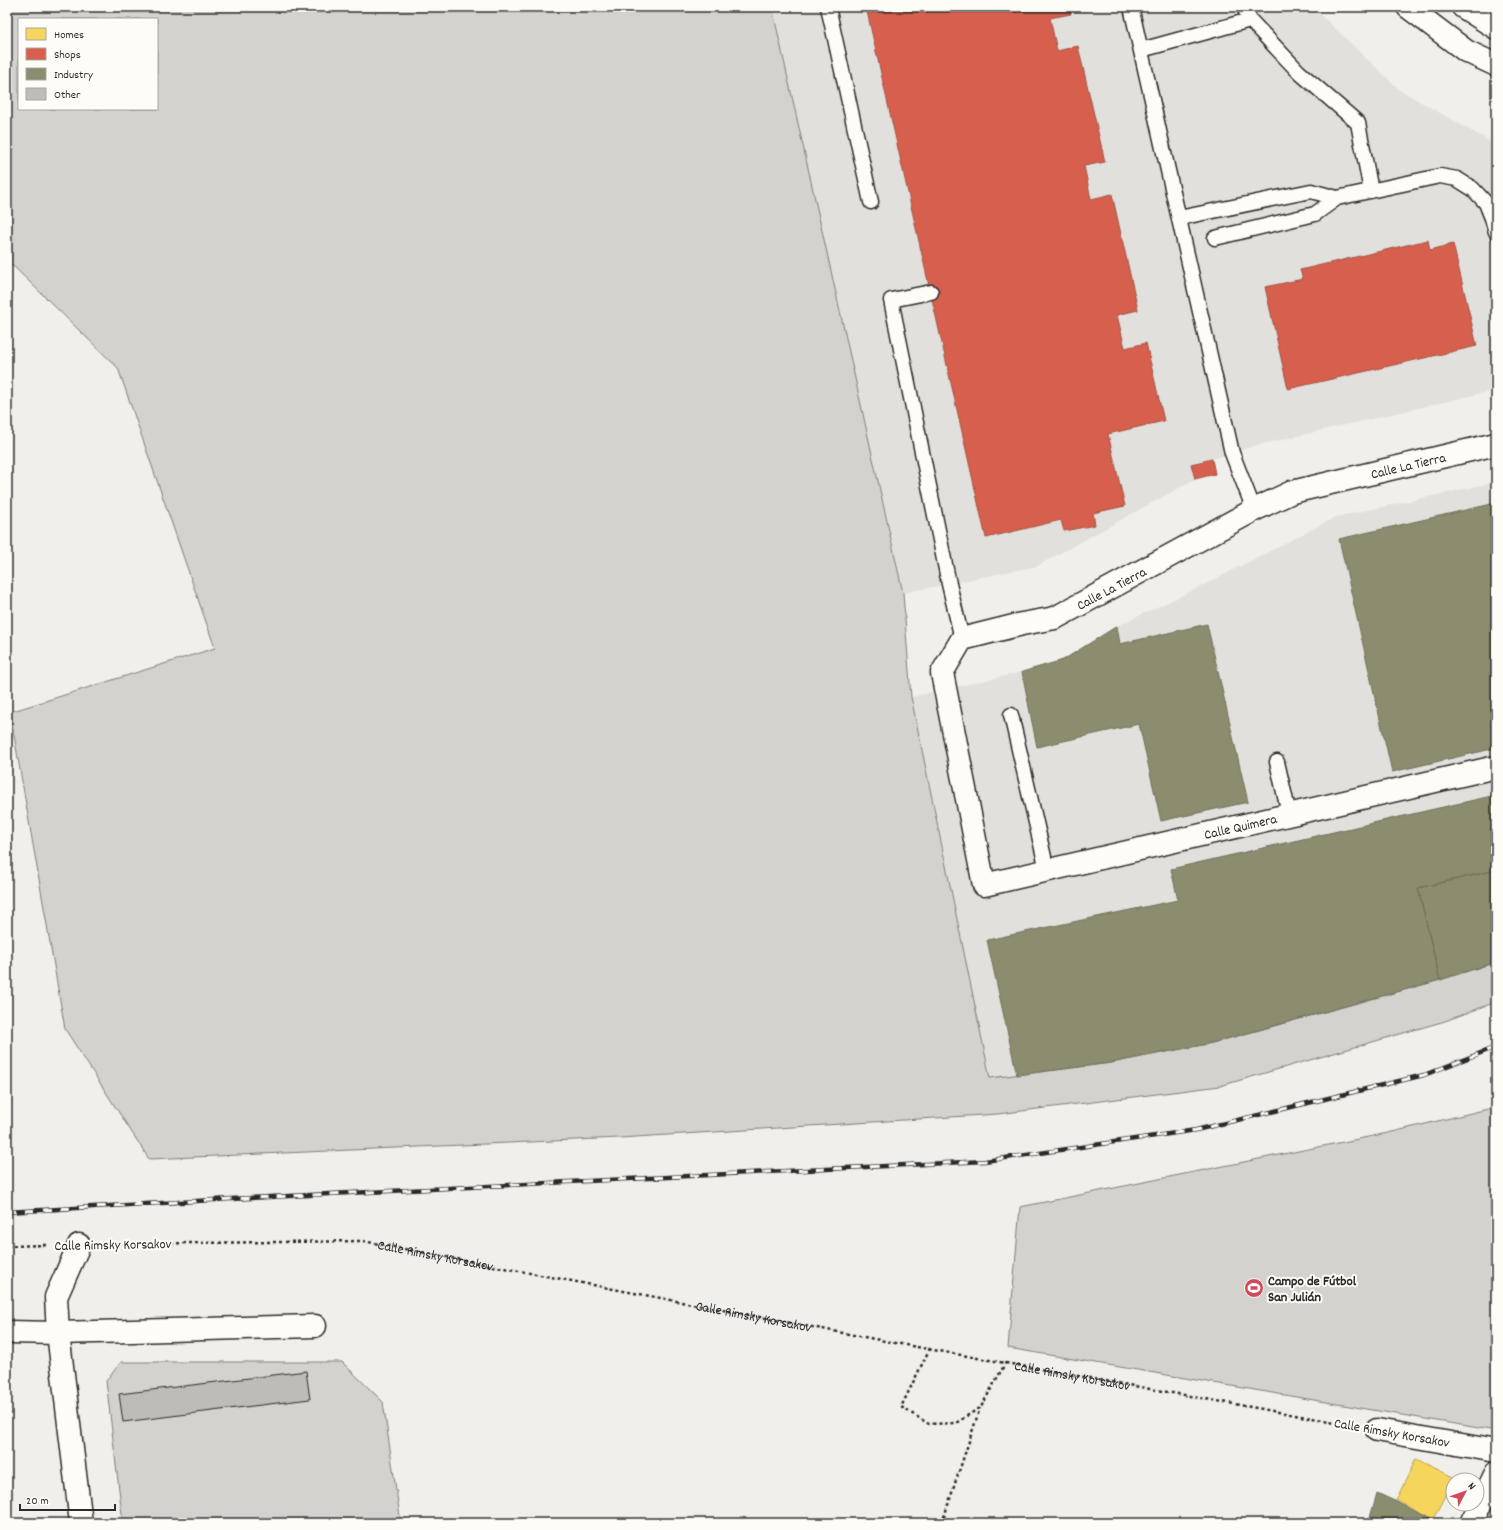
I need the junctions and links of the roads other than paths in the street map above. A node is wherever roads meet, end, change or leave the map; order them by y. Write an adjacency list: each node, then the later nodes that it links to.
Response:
1 (828, 7): 12 (lane)
2 (1131, 7): 8 (lane)
3 (1244, 7): 6 (lane)
4 (1408, 7): 9 (main road)
5 (1463, 7): 7 (main road)
6 (1250, 20): 8 (lane); 10 (lane)
7 (1496, 28)
8 (1141, 50): 13 (lane)
9 (1496, 66)
10 (1371, 191): 11 (lane); 14 (lane)
11 (1337, 198): 13 (lane); 15 (lane)
12 (871, 202)
13 (1179, 218): 18 (lane)
14 (1496, 232)
15 (1214, 238)
16 (930, 292): 19 (lane)
17 (1496, 444): 18 (main road, Calle La Tierra)
18 (1254, 510): 19 (main road, Calle La Tierra)
19 (962, 639): 24 (main road, Calle Quimera)
20 (1011, 715): 24 (lane)
21 (1277, 762): 23 (lane)
22 (1496, 767): 23 (main road, Calle Quimera)
23 (1289, 814): 24 (main road, Calle Quimera)
24 (1047, 870)
25 (79, 1245): 28 (main road)
26 (315, 1326): 28 (main road)
27 (7, 1332): 28 (main road)
28 (58, 1333): 32 (main road)
29 (1377, 1430): 30 (main road, Calle Rimsky Korsakov)
30 (1496, 1451)
31 (1496, 1473): 33 (main road)
32 (81, 1523)
33 (1471, 1523)

